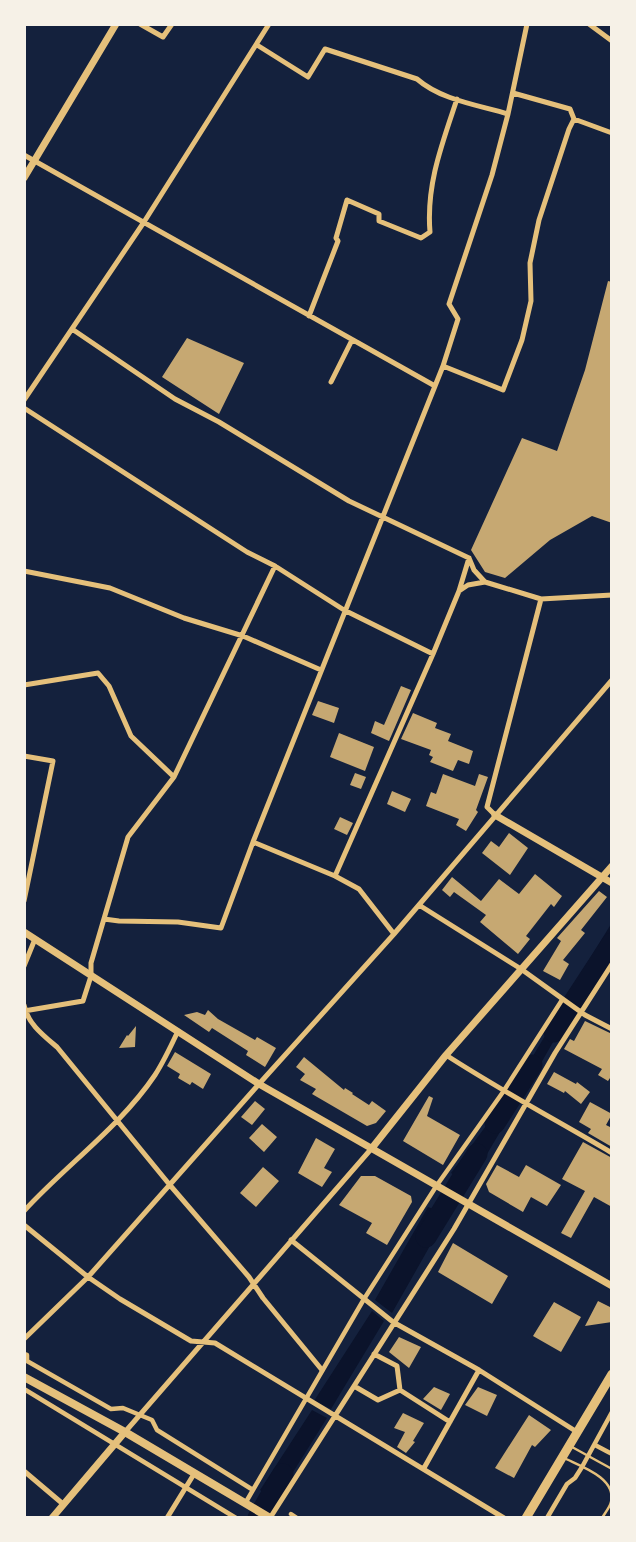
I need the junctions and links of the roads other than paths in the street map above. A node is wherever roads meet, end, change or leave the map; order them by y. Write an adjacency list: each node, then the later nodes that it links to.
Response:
1 (116, 24): 15 (street)
2 (140, 24): 3 (street)
3 (173, 24)
4 (269, 24): 8 (street)
5 (527, 24): 9 (street)
6 (589, 24): 7 (street)
7 (611, 41)
8 (257, 45): 10 (street); 17 (street)
9 (513, 93): 11 (street); 12 (street)
10 (457, 99): 11 (street); 18 (street)
11 (508, 114): 21 (street)
12 (574, 119): 13 (street); 21 (street)
13 (611, 133)
14 (24, 155): 15 (street)
15 (34, 161): 16 (street); 17 (street)
16 (24, 178)
17 (144, 222): 18 (street); 19 (street)
18 (309, 316): 20 (street)
19 (72, 330): 24 (street); 26 (street)
20 (352, 340): 22 (street); 23 (street)
21 (443, 366): 23 (street)
22 (331, 382)
23 (435, 386): 26 (street)
24 (24, 400)
25 (24, 408): 28 (street)
26 (382, 515): 27 (street); 34 (street)
27 (469, 558): 30 (street); 31 (street)
28 (275, 566): 34 (street); 35 (street)
29 (24, 571): 35 (street)
30 (485, 582): 31 (street); 33 (street)
31 (459, 591): 36 (street)
32 (611, 595): 33 (street)
33 (541, 599): 42 (street)
34 (344, 610): 36 (street); 37 (street)
35 (243, 636): 37 (street); 41 (street)
36 (433, 654): 45 (street)
37 (321, 670): 43 (street)
38 (611, 680): 42 (street)
39 (24, 685): 41 (street)
40 (24, 757): 48 (street)
41 (174, 777): 50 (street)
42 (495, 815): 46 (street); 49 (street)
43 (253, 842): 45 (street); 50 (street)
44 (611, 866): 46 (street)
45 (335, 876): 52 (street)
46 (601, 877): 47 (street); 56 (street)
47 (611, 883)
48 (24, 901)
49 (419, 905): 52 (street); 56 (street)
50 (104, 919): 57 (street)
51 (24, 932): 53 (street)
52 (394, 934): 64 (street)
53 (35, 939): 55 (street); 57 (street)
54 (611, 964): 71 (street)
55 (24, 966)
56 (521, 969): 58 (street); 63 (street)
57 (91, 976): 60 (street); 62 (street)
58 (562, 1000): 61 (street); 65 (street)
59 (24, 1005): 60 (street)
60 (25, 1011): 66 (street)
61 (611, 1029)
62 (178, 1031): 64 (street); 66 (street)
63 (446, 1055): 65 (street); 67 (street)
64 (258, 1084): 67 (street); 69 (street)
65 (500, 1090): 68 (street); 70 (street)
66 (116, 1121): 69 (street); 72 (street)
67 (372, 1148): 70 (street); 74 (street)
68 (611, 1153)
69 (169, 1184): 75 (street); 76 (street)
70 (438, 1185): 71 (street); 78 (street)
71 (468, 1204): 77 (street); 79 (street)
72 (24, 1211)
73 (24, 1225): 75 (street)
74 (291, 1240): 76 (street); 78 (street)
75 (88, 1277): 80 (street); 81 (street)
76 (252, 1283): 81 (street); 84 (street)
77 (611, 1286)
78 (364, 1299): 79 (street); 84 (street)
79 (393, 1322): 83 (street); 85 (street)
80 (24, 1339)
81 (201, 1343): 91 (street); 93 (street)
82 (24, 1354): 93 (street)
83 (374, 1354): 88 (street); 90 (street)
84 (322, 1370): 91 (street)
85 (479, 1370): 95 (street); 97 (street)
86 (611, 1374): 97 (main road)
87 (24, 1377): 96 (main road)
88 (354, 1386): 90 (street); 94 (street)
89 (24, 1389): 98 (street)
90 (400, 1391): 95 (street)
91 (306, 1398): 94 (street); 110 (street)
92 (611, 1412): 100 (street)
93 (140, 1415): 96 (street); 110 (street)
94 (337, 1416): 105 (street); 118 (street)
95 (450, 1422): 105 (street)
96 (125, 1432): 98 (street); 108 (main road)
97 (577, 1432): 99 (main road)
98 (114, 1445): 109 (street); 113 (street)
99 (569, 1445): 102 (lane); 103 (main road)
100 (595, 1445): 101 (street); 102 (street)
101 (611, 1454)
102 (588, 1456): 104 (street); 106 (lane)
103 (562, 1457): 104 (lane); 121 (main road)
104 (582, 1467): 111 (lane); 122 (street)
105 (424, 1468): 120 (street)
106 (611, 1469)
107 (24, 1471): 113 (street)
108 (194, 1474): 109 (street); 112 (main road)
109 (186, 1487): 116 (street); 117 (street)
110 (253, 1490): 112 (street)
111 (611, 1502): 123 (lane)
112 (246, 1503): 118 (main road)
113 (63, 1504): 115 (street)
114 (291, 1514): 119 (street)
115 (52, 1517)
116 (167, 1517)
117 (236, 1517)
118 (268, 1517)
119 (297, 1517)
120 (505, 1517)
121 (526, 1517)
122 (547, 1517)
123 (602, 1517)

